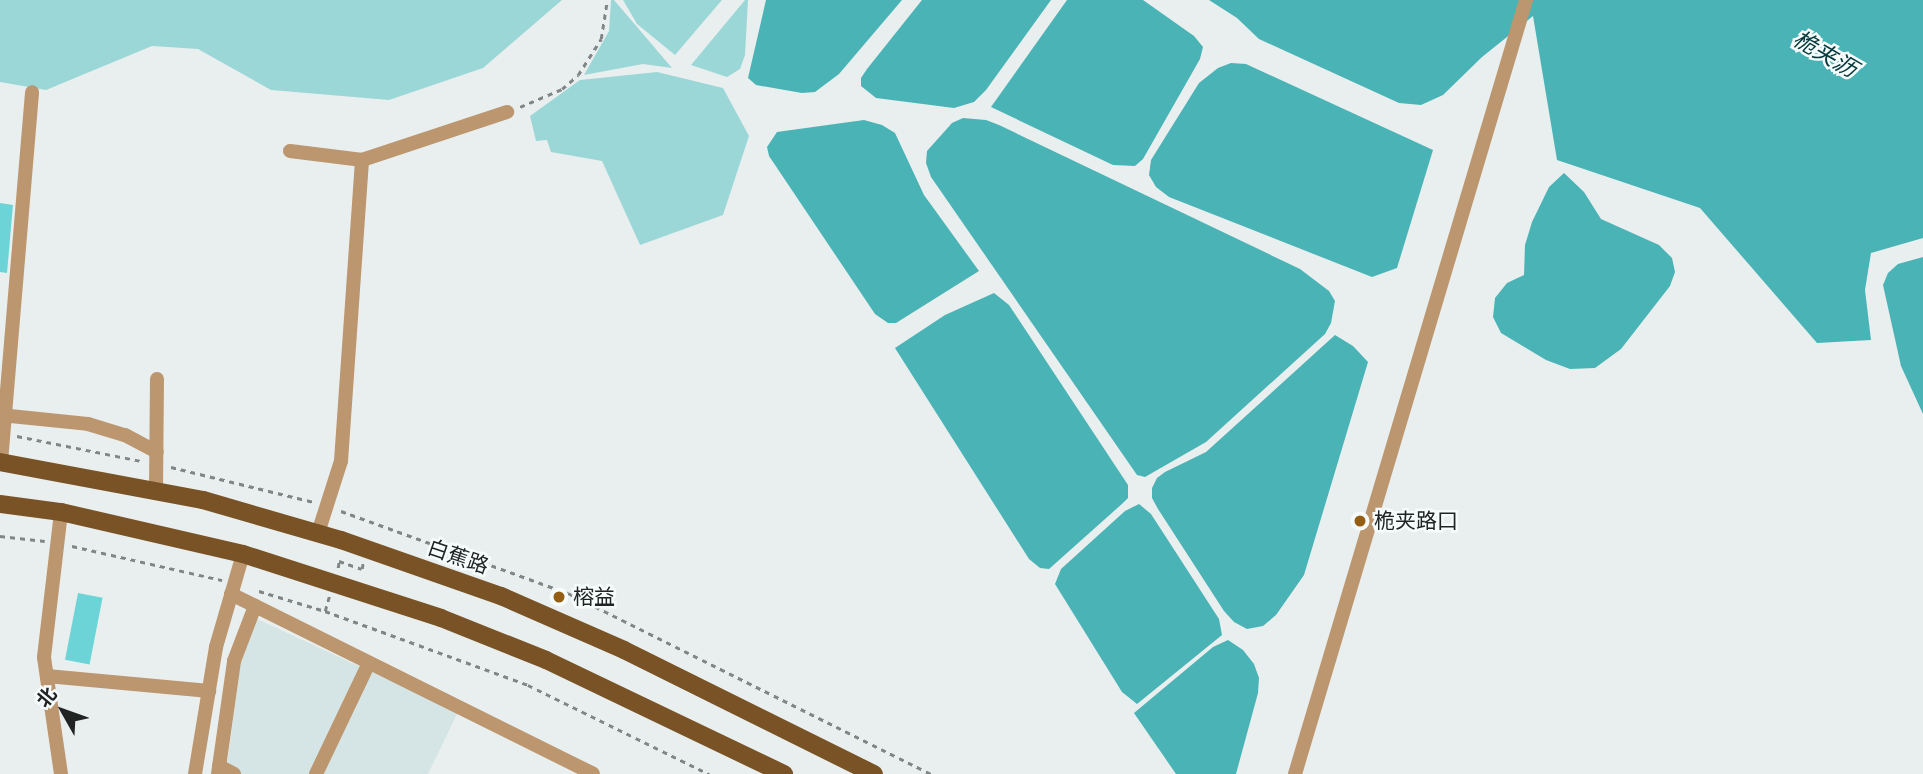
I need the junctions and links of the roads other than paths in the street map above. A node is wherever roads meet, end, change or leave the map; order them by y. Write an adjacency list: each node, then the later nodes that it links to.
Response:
1 (1526, 0): 28 (street)
2 (32, 92): 7 (street)
3 (508, 112): 5 (street)
4 (290, 151): 5 (street)
5 (362, 160): 13 (street)
6 (157, 379): 8 (street)
7 (3, 415): 8 (street); 9 (street)
8 (157, 452): 10 (street)
9 (1, 462): 10 (main road, 白蕉路)
10 (156, 491): 13 (main road, 白蕉路)
11 (0, 504): 12 (main road)
12 (61, 512): 14 (main road); 18 (street)
13 (318, 533): 27 (main road, 白蕉路)
14 (243, 554): 15 (street); 26 (main road)
15 (233, 589): 16 (street); 19 (street)
16 (255, 606): 17 (street); 20 (street)
17 (369, 663): 24 (street); 25 (street)
18 (47, 676): 19 (street); 21 (street)
19 (209, 691): 22 (street)
20 (219, 770): 23 (street)
21 (61, 774)
22 (195, 774)
23 (234, 774)
24 (316, 774)
25 (593, 774)
26 (784, 774)
27 (874, 774)
28 (1295, 774)

